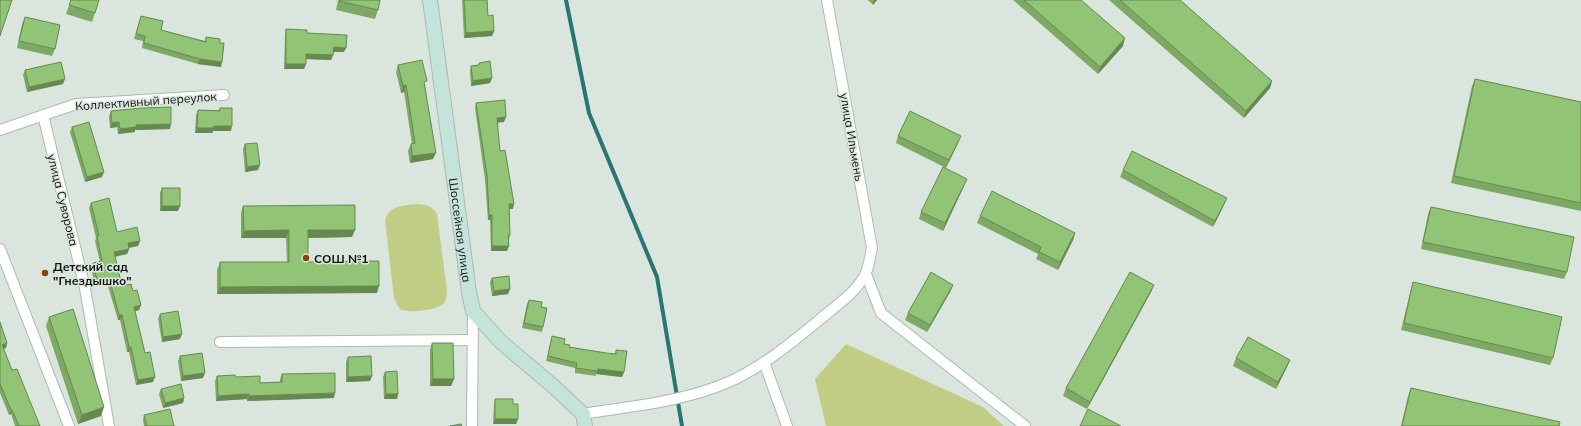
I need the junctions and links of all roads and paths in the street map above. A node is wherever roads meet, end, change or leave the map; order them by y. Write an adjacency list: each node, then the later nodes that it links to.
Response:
1 (430, 0): 8 (street, Шоссейная улица)
2 (827, 0): 7 (street, улица Ильмень)
3 (224, 95): 4 (street, Коллективный переулок)
4 (42, 116): 5 (street, Коллективный переулок); 14 (street, улица Суворова)
5 (0, 130)
6 (0, 249): 13 (street)
7 (866, 274): 11 (street, улица Ильмень); 17 (street)
8 (473, 311): 9 (street); 12 (street)
9 (472, 340): 10 (street); 15 (street)
10 (220, 342)
11 (764, 362): 12 (street, улица Ильмень); 16 (street)
12 (584, 420)
13 (70, 426)
14 (109, 426)
15 (472, 426)
16 (787, 426)
17 (1025, 426)

